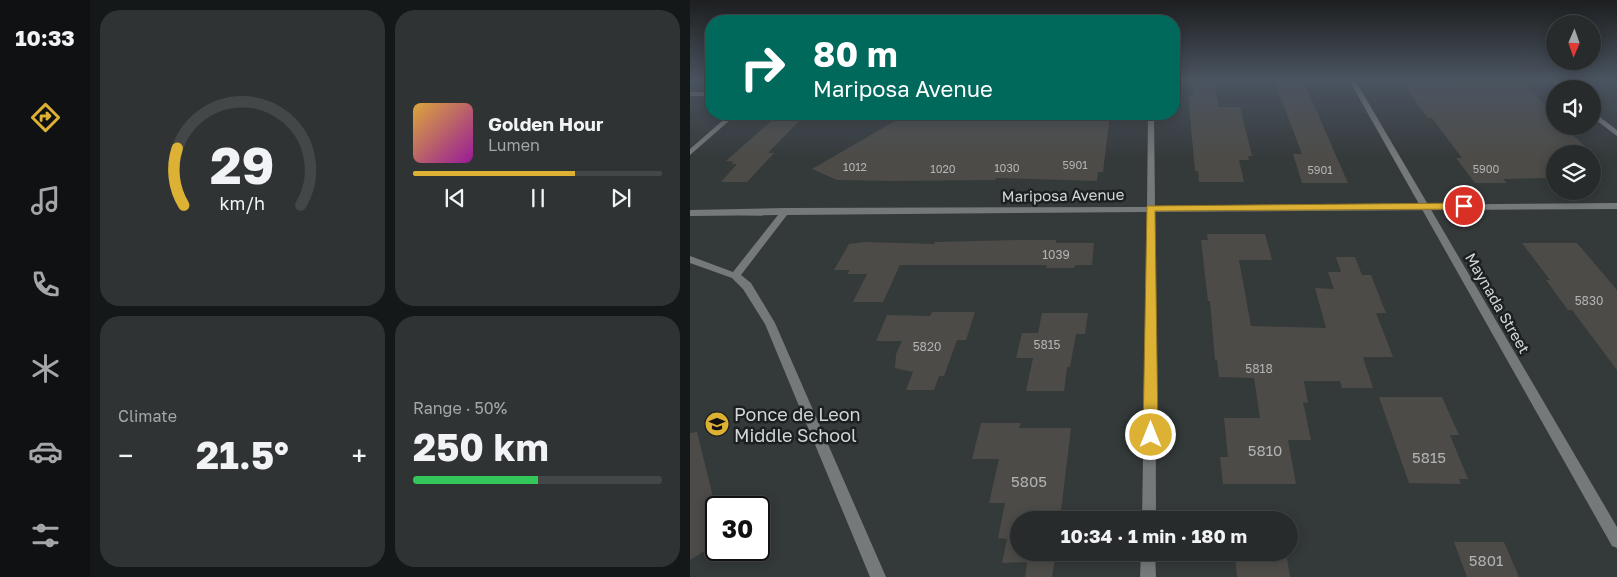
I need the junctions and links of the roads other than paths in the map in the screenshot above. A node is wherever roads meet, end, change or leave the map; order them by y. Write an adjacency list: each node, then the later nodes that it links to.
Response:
1 (1368, 107): 7 (street, Maynada Street)
2 (727, 120): 6 (street)
3 (1151, 120): 9 (street)
4 (1601, 121): 5 (street)
5 (1617, 134)
6 (690, 152)
7 (1426, 206): 8 (street, Mariposa Avenue); 9 (street, Mariposa Avenue); 15 (street, Maynada Street)
8 (1617, 206)
9 (1150, 208): 10 (street, Mariposa Avenue); 14 (street)
10 (786, 212): 11 (street, Mariposa Avenue); 13 (street)
11 (690, 213)
12 (690, 259): 13 (street)
13 (735, 276): 17 (street)
14 (1149, 511)
15 (1617, 541)
16 (1148, 561): 18 (street)
17 (878, 577)
18 (1148, 577)

